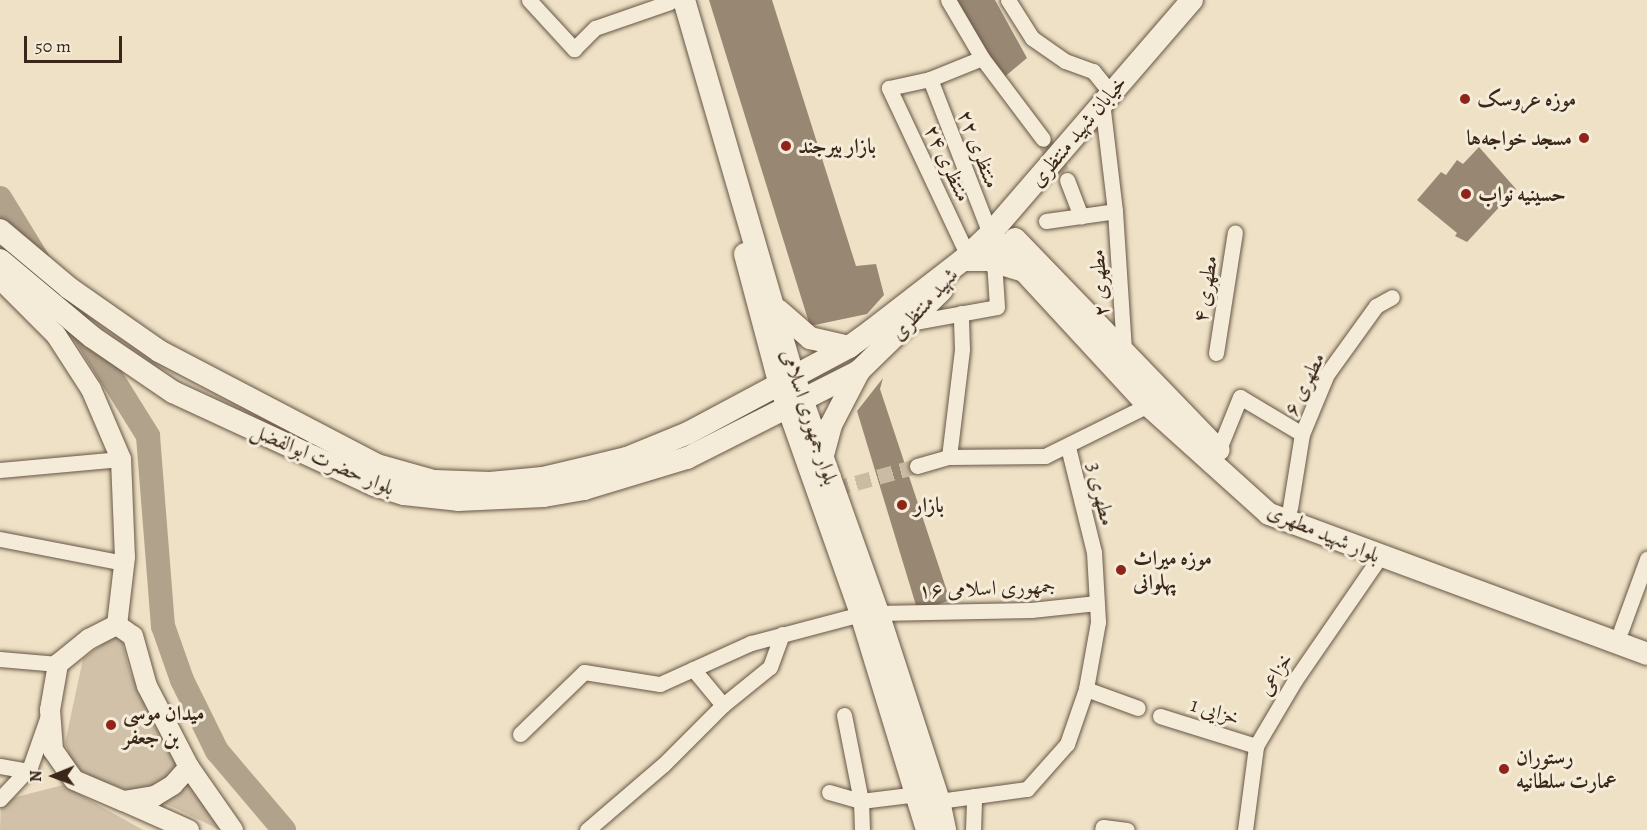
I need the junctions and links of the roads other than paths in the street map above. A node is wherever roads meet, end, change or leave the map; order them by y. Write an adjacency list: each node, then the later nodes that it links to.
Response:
1 (529, 0): 5 (street)
2 (948, 0): 6 (street)
3 (1008, 0): 8 (street)
4 (1192, 0): 8 (main road, خیابان شهید منتظری)
5 (674, 1): 23 (main road, بلوار جمهوری اسلامی); 30 (main road, بلوار جمهوری اسلامی)
6 (982, 58): 7 (street); 9 (street)
7 (930, 79): 14 (street, منتظری ۲۲); 17 (street, منتظری ۲۴)
8 (1106, 97): 11 (street, مطهری ۲); 14 (main road, خیابان شهید منتظری)
9 (1043, 139)
10 (1067, 180): 12 (street)
11 (1115, 211): 12 (street); 27 (street, مطهری ۲)
12 (1081, 216): 13 (street)
13 (1046, 221)
14 (995, 228): 17 (main road, خیابان شهید منتظری); 20 (main road, بلوار شهید مطهری); 27 (main road, بلوار شهید مطهری)
15 (0, 230): 30 (main road, بلوار حضرت ابوالفضل)
16 (1235, 232): 28 (street, مطهری ۴)
17 (965, 258): 19 (main road); 25 (main road, شهید منتظری); 26 (main road, شهید منتظری)
18 (0, 260): 31 (main road, بلوار حضرت ابوالفضل)
19 (994, 261): 20 (main road); 24 (street)
20 (1025, 272): 32 (main road, بلوار شهید مطهری)
21 (0, 279): 38 (street)
22 (1392, 297): 33 (street, مطهری ۶)
23 (776, 308): 26 (main road); 30 (main road, بلوار جمهوری اسلامی)
24 (961, 313): 25 (street); 37 (street)
25 (909, 323): 29 (main road, شهید منتظری)
26 (849, 347): 30 (main road, شهید منتظری)
27 (1124, 352): 35 (main road, بلوار شهید مطهری)
28 (1216, 353)
29 (859, 371): 31 (main road, شهید منتظری); 36 (main road)
30 (786, 378): 31 (main road, بلوار جمهوری اسلامی)
31 (794, 402): 36 (main road, بلوار جمهوری اسلامی); 47 (main road, بلوار جمهوری اسلامی)
32 (1148, 405): 34 (street, مطهری 3); 43 (main road, بلوار شهید مطهری)
33 (1302, 434): 35 (street); 41 (street, مطهری ۶)
34 (1068, 447): 37 (street, مطهری 3); 46 (street, مطهری 3)
35 (1219, 449): 41 (main road, بلوار شهید مطهری)
36 (823, 455): 47 (main road, بلوار جمهوری اسلامی)
37 (949, 457): 39 (street)
38 (121, 459): 40 (street); 45 (street)
39 (917, 466)
40 (0, 470)
41 (1290, 508): 49 (main road, بلوار شهید مطهری)
42 (0, 539): 45 (street)
43 (1380, 557): 52 (main road, بلوار شهید مطهری); 63 (street, خزاعی)
44 (1647, 559): 49 (street)
45 (125, 563): 48 (street)
46 (1097, 603): 47 (street, جمهوری اسلامی ۱۶); 56 (street, مطهری 3)
47 (870, 614): 50 (street, جمهوری اسلامی ۱۶); 69 (main road, بلوار جمهوری اسلامی)
48 (117, 625): 54 (street); 65 (street)
49 (1621, 630): 51 (main road, بلوار شهید مطهری)
50 (782, 634): 55 (street, جمهوری اسلامی ۱۶); 57 (street)
51 (1647, 639)
52 (1647, 654)
53 (0, 659): 54 (street)
54 (58, 664): 59 (street)
55 (693, 669): 57 (street); 62 (street, جمهوری اسلامی ۱۶)
56 (1086, 689): 58 (street); 68 (street, مطهری 3)
57 (723, 705): 75 (street)
58 (1138, 708)
59 (50, 710): 66 (street); 71 (street)
60 (844, 715): 72 (street)
61 (1160, 716): 63 (street, خزایی 1)
62 (520, 734)
63 (1256, 746): 82 (street, خزاعی)
64 (0, 766): 66 (street)
65 (189, 767): 71 (street); 74 (street)
66 (27, 771): 70 (street)
67 (829, 792): 72 (street)
68 (974, 796): 69 (street, مطهری 3); 79 (street)
69 (929, 798): 72 (street, مطهری 3); 77 (main road, بلوار جمهوری اسلامی); 78 (main road, بلوار جمهوری اسلامی)
70 (0, 799)
71 (123, 801): 73 (street)
72 (861, 801): 76 (street)
73 (189, 830)
74 (233, 830)
75 (587, 830)
76 (862, 830)
77 (927, 830)
78 (945, 830)
79 (974, 830)
80 (1102, 830): 81 (street)
81 (1126, 830)
82 (1245, 830)

